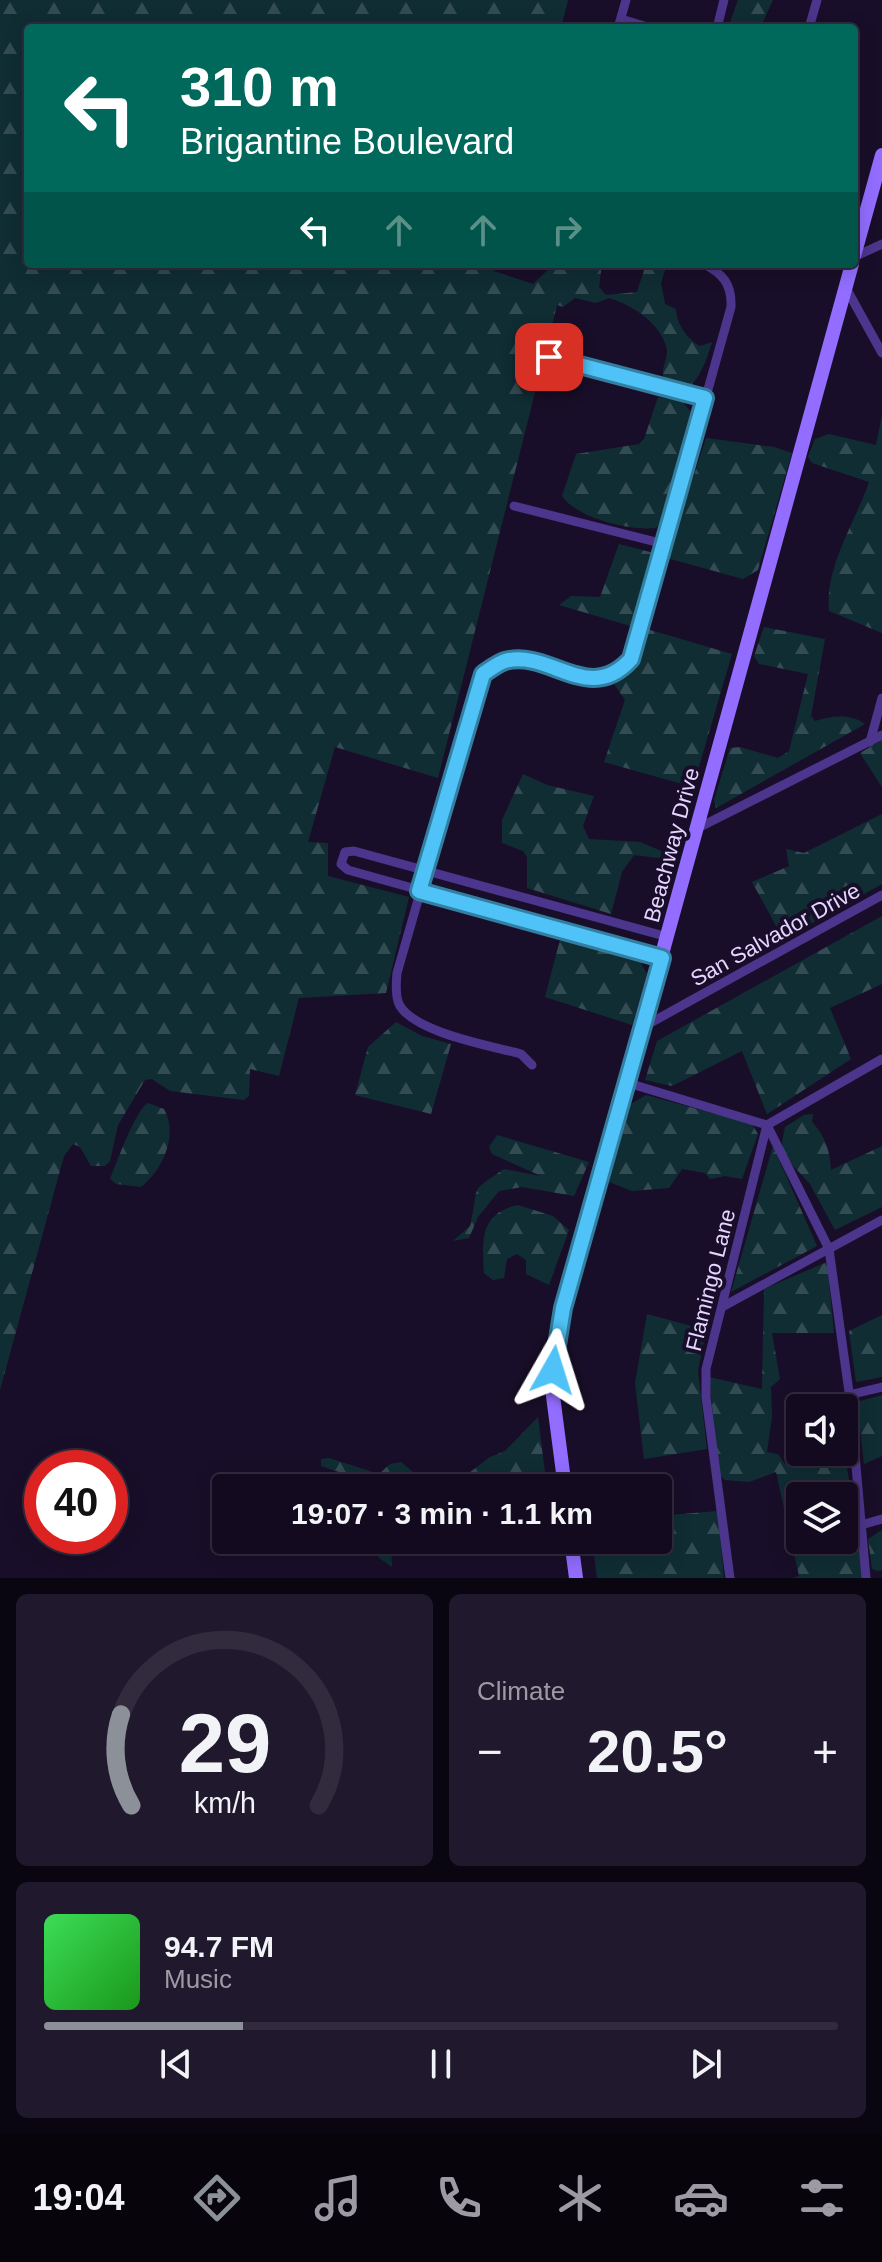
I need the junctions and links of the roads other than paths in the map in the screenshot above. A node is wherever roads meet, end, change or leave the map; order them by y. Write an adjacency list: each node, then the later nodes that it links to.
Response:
1 (626, 0): 4 (street)
2 (724, 0): 5 (street)
3 (817, 0): 6 (street)
4 (620, 24)
5 (718, 24)
6 (810, 24)
7 (882, 155): 8 (street)
8 (858, 242)
9 (882, 244): 10 (street)
10 (858, 255)
11 (712, 268): 16 (street)
12 (851, 268): 13 (street, Beachway Drive)
13 (846, 288): 14 (street); 22 (street, Beachway Drive)
14 (882, 353)
15 (549, 357): 16 (street)
16 (705, 398): 18 (street)
17 (514, 506): 18 (street)
18 (664, 544): 23 (street)
19 (882, 698): 21 (street)
20 (882, 735): 21 (street)
21 (870, 742): 22 (street)
22 (698, 828): 26 (street, Beachway Drive)
23 (424, 871): 24 (street); 24 (street); 26 (street)
24 (419, 891): 27 (street); 30 (street)
25 (882, 895): 28 (street, San Salvador Drive)
26 (668, 937): 27 (street, Beachway Drive)
27 (662, 958): 28 (street, Beachway Drive)
28 (643, 1027): 31 (street, Beachway Drive)
29 (882, 1059): 32 (street)
30 (532, 1065)
31 (628, 1083): 32 (street); 40 (street, Beachway Drive)
32 (767, 1125): 34 (street); 35 (street, Flamingo Lane)
33 (882, 1220): 34 (street)
34 (829, 1249): 35 (street); 37 (street)
35 (722, 1307): 45 (street, Flamingo Lane)
36 (882, 1387): 38 (street)
37 (849, 1394)
38 (853, 1394)
39 (856, 1466): 42 (street)
40 (563, 1474)
41 (882, 1519): 42 (street)
42 (861, 1525): 46 (street)
43 (573, 1554): 44 (street)
44 (576, 1578)
45 (730, 1578)
46 (866, 1578)

